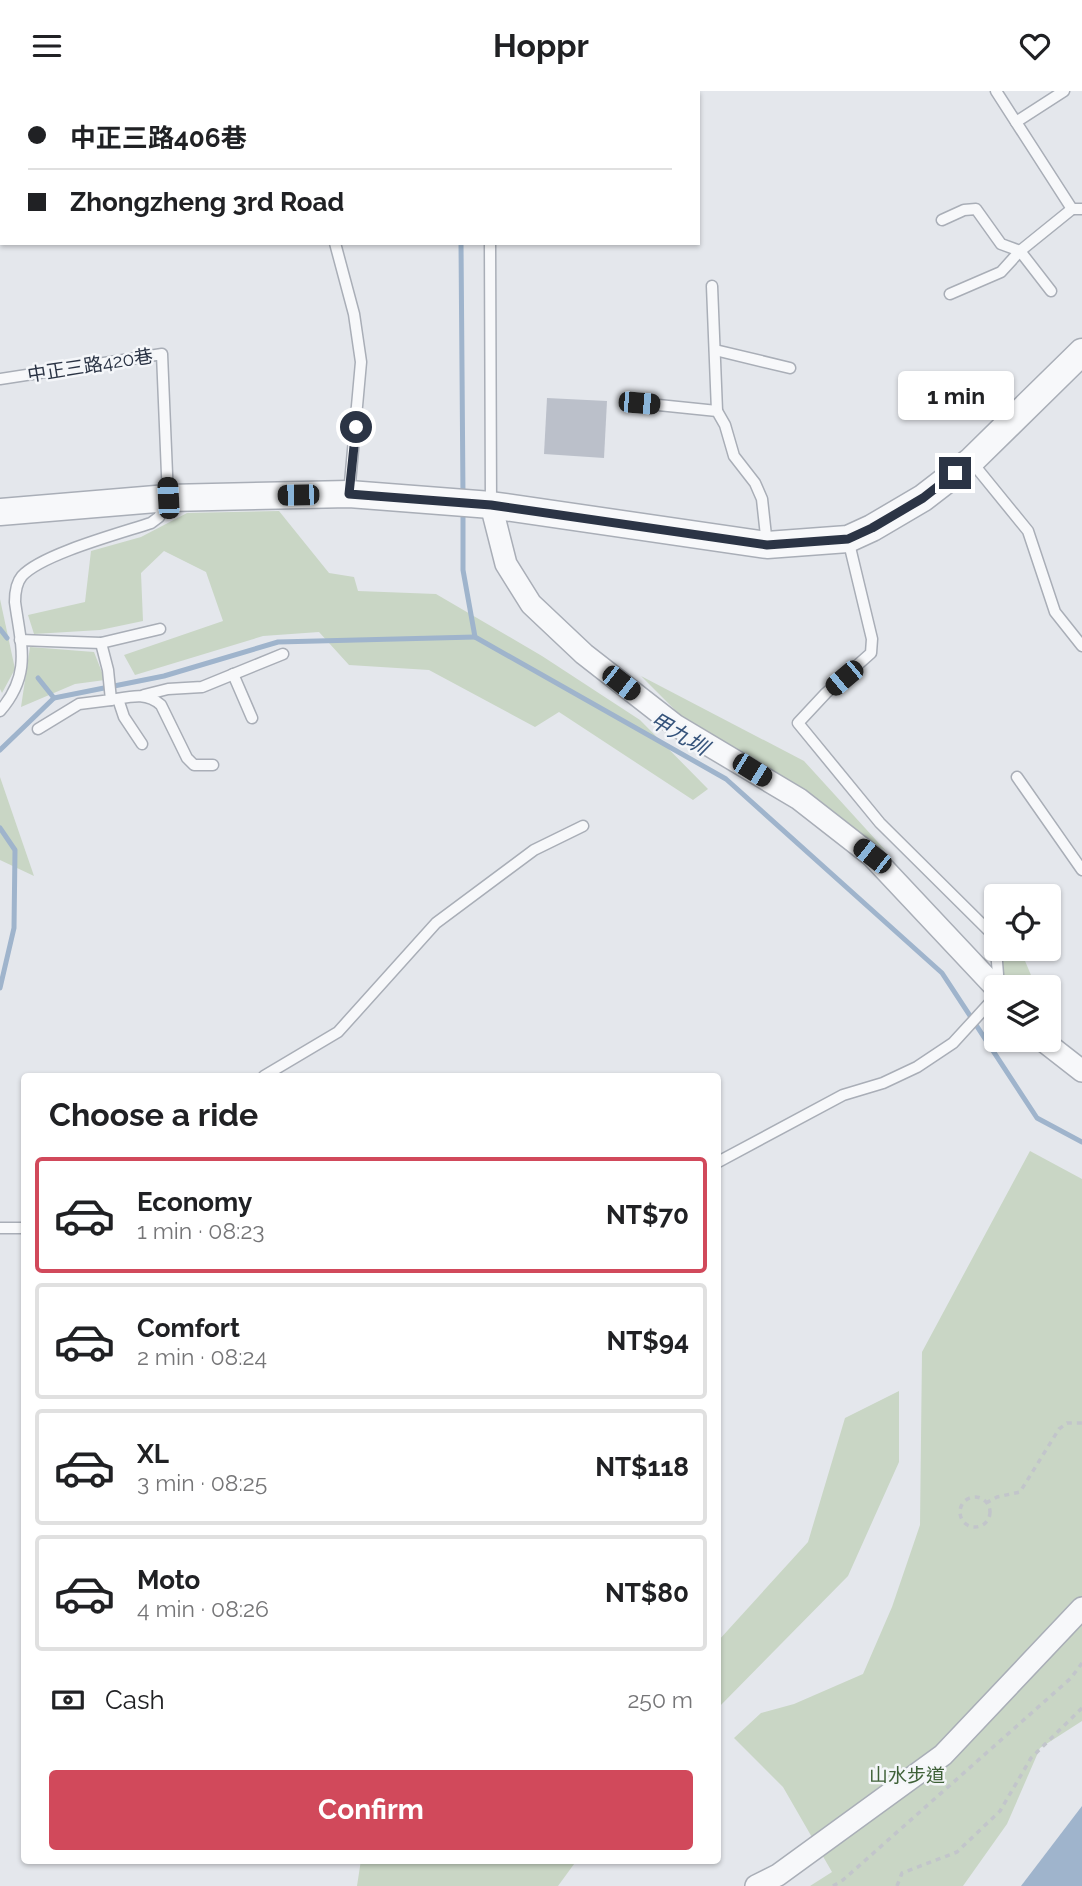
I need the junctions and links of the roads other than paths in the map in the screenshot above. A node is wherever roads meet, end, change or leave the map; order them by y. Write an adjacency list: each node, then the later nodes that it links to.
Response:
1 (996, 91): 3 (lane)
2 (1064, 91): 3 (lane)
3 (1016, 122): 4 (lane)
4 (1077, 209): 8 (lane)
5 (942, 220): 8 (lane)
6 (336, 245): 19 (lane)
7 (491, 245): 21 (lane)
8 (1020, 251): 10 (lane); 11 (lane)
9 (712, 286): 12 (lane)
10 (1051, 291)
11 (950, 293)
12 (715, 350): 14 (lane); 17 (lane)
13 (1082, 352): 18 (street)
14 (790, 368)
15 (0, 379): 20 (lane, 中正三路420巷)
16 (639, 403): 17 (lane)
17 (717, 411): 24 (lane)
18 (971, 461): 23 (street); 28 (lane)
19 (349, 494): 20 (street); 21 (street)
20 (168, 498): 22 (street); 26 (lane)
21 (486, 505): 24 (street); 41 (street)
22 (0, 512)
23 (848, 539): 24 (street); 42 (lane)
24 (767, 545)
25 (160, 629): 27 (lane)
26 (20, 640): 27 (lane); 33 (lane)
27 (101, 643): 32 (lane)
28 (1082, 646)
29 (283, 654): 30 (lane)
30 (233, 674): 31 (lane); 34 (lane)
31 (144, 695): 32 (lane); 37 (lane)
32 (113, 698): 35 (lane); 36 (lane)
33 (0, 711)
34 (252, 718)
35 (38, 729)
36 (142, 744)
37 (213, 765)
38 (1017, 777): 40 (lane)
39 (583, 826): 46 (lane)
40 (1082, 870)
41 (985, 975)
42 (996, 975)
43 (984, 1007): 47 (lane)
44 (1057, 1052): 45 (street)
45 (1082, 1070)
46 (269, 1073)
47 (721, 1160)
48 (0, 1228): 49 (lane)
49 (21, 1228)
50 (1082, 1608): 51 (street)
51 (756, 1886)

